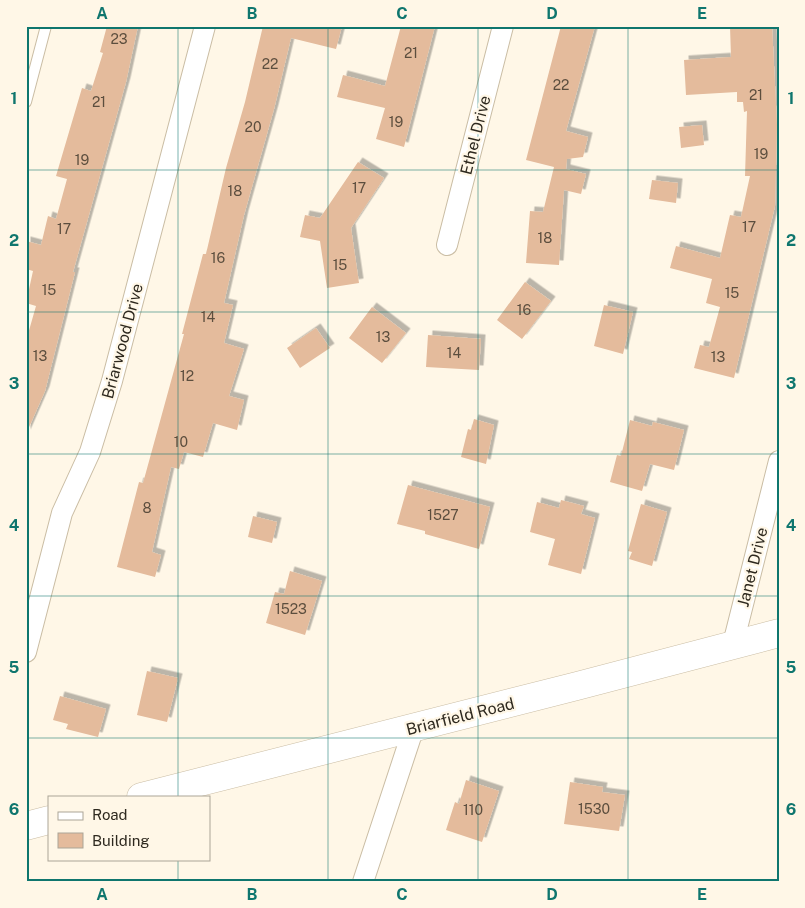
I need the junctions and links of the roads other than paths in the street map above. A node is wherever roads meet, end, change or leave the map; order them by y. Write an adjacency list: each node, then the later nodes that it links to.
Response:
1 (46, 26): 4 (lane)
2 (205, 26): 9 (street, Briarwood Drive)
3 (503, 26): 5 (street, Ethel Drive)
4 (26, 102)
5 (447, 245)
6 (779, 461): 8 (street, Janet Drive)
7 (779, 632): 8 (main road, Briarfield Road)
8 (733, 644): 10 (main road, Briarfield Road)
9 (26, 652)
10 (414, 727): 11 (main road, Briarfield Road); 14 (street)
11 (145, 796)
12 (48, 820): 13 (main road)
13 (26, 826)
14 (363, 882)

